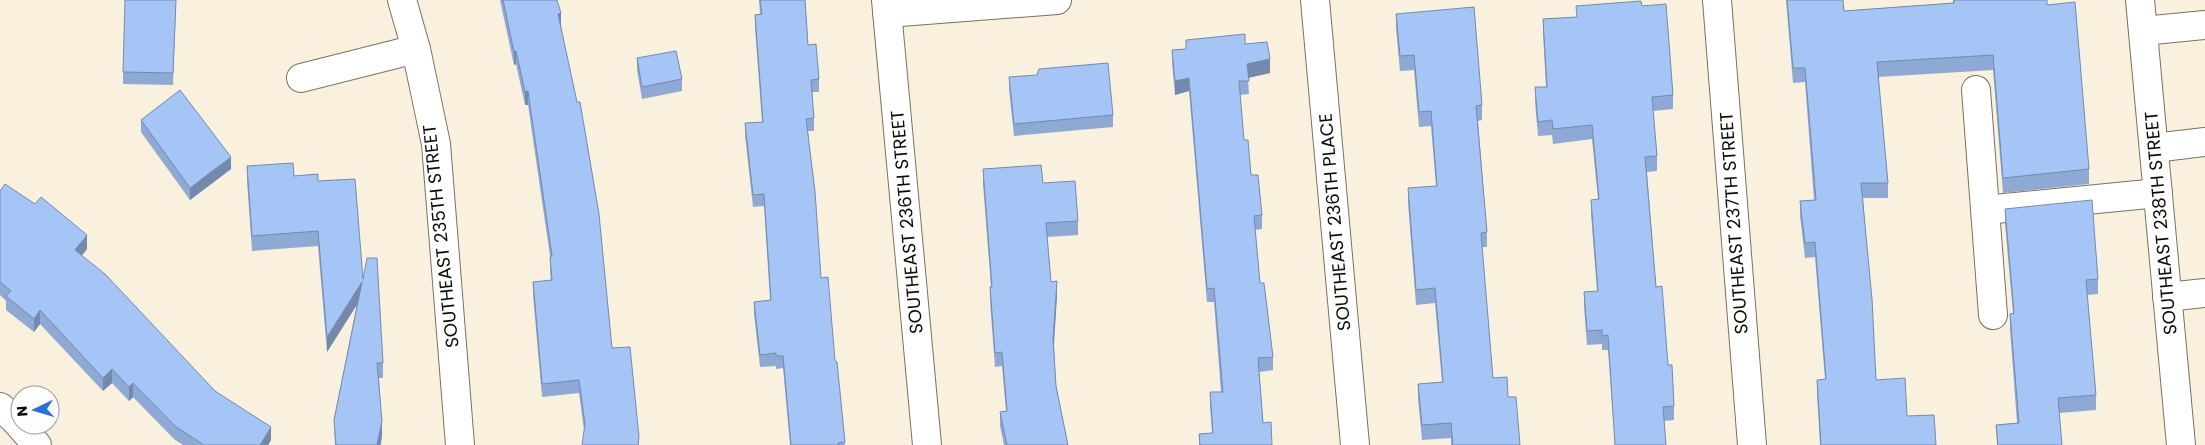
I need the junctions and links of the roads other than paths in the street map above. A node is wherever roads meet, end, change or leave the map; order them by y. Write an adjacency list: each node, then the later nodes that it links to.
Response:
1 (402, 0): 9 (street, SOUTHEAST 235TH STREET)
2 (1057, 0): 6 (street)
3 (1315, 0): 23 (street, SOUTHEAST 236TH PLACE)
4 (1717, 0): 24 (street, SOUTHEAST 237TH STREET)
5 (2140, 0): 8 (street, SOUTHEAST 238TH STREET)
6 (886, 6): 22 (street, SOUTHEAST 236TH STREET)
7 (2205, 25): 8 (street)
8 (2143, 31): 13 (street, SOUTHEAST 238TH STREET)
9 (416, 49): 10 (street); 21 (street, SOUTHEAST 235TH STREET)
10 (301, 78)
11 (1976, 90): 15 (street)
12 (2205, 142): 13 (street)
13 (2154, 148): 14 (street, SOUTHEAST 238TH STREET)
14 (2158, 193): 15 (street); 17 (street, SOUTHEAST 238TH STREET)
15 (1985, 210): 18 (street)
16 (2205, 293): 17 (street)
17 (2168, 297): 25 (street, SOUTHEAST 238TH STREET)
18 (1993, 315)
19 (0, 407): 20 (street)
20 (37, 445)
21 (460, 445)
22 (927, 445)
23 (1355, 445)
24 (1752, 445)
25 (2182, 445)

